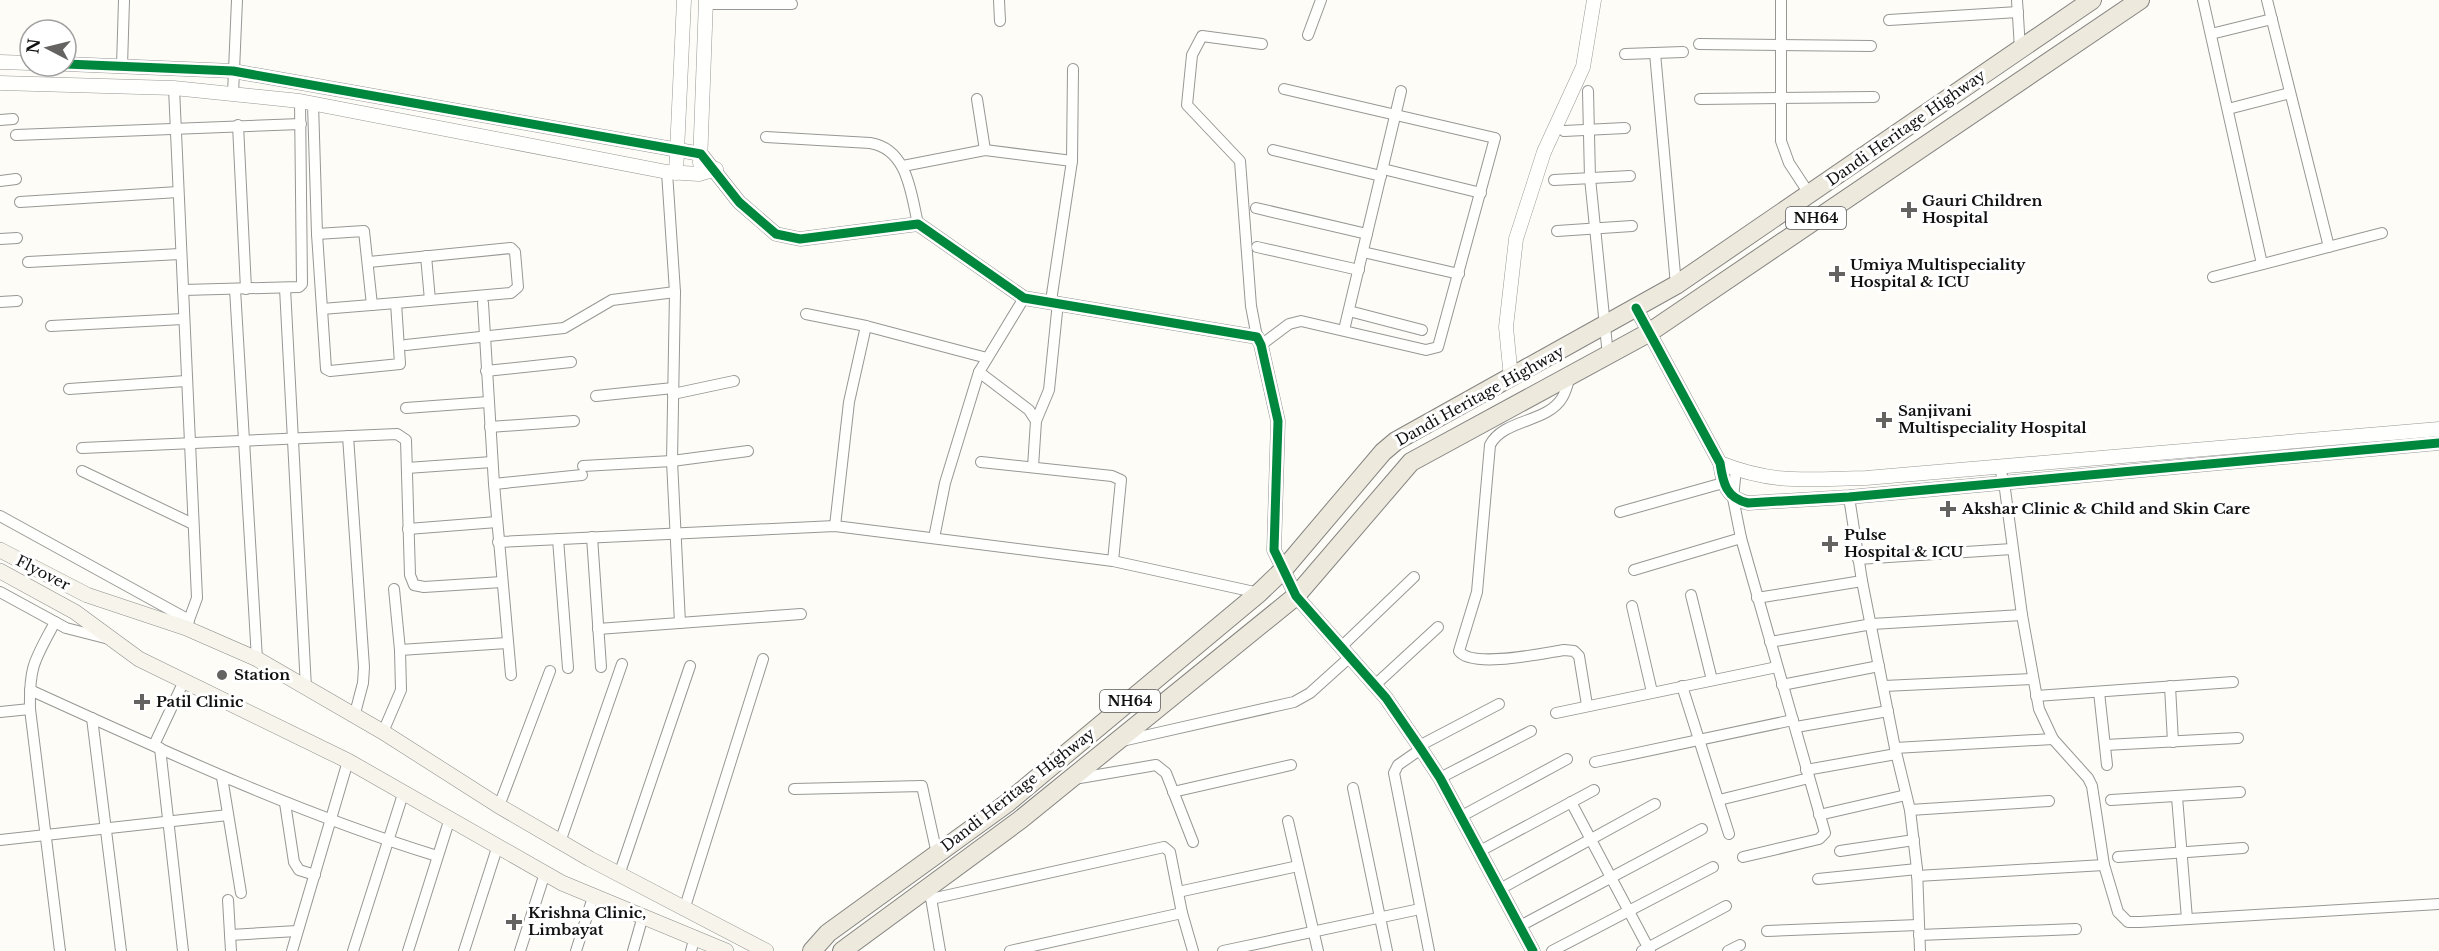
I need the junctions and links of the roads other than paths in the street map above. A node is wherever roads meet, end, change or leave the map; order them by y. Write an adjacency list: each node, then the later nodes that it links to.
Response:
1 (124, 0): 32 (street)
2 (237, 0): 34 (street)
3 (684, 0): 59 (street)
4 (999, 0): 18 (street)
5 (1321, 0): 20 (street)
6 (1594, 0): 132 (street)
7 (1781, 0): 23 (street)
8 (2017, 0): 15 (street)
9 (2092, 0): 25 (main road, Dandi Heritage Highway / NH64)
10 (2140, 0): 122 (main road, Dandi Heritage Highway / NH64)
11 (2203, 0): 19 (street)
12 (2267, 0): 16 (street)
13 (706, 2): 14 (street); 62 (street)
14 (792, 4)
15 (2018, 12): 17 (street); 25 (street)
16 (2272, 19): 19 (street); 40 (street)
17 (1888, 20)
18 (1000, 21)
19 (2211, 34): 47 (street)
20 (1308, 35)
21 (1262, 44): 124 (street)
22 (1699, 44): 23 (street)
23 (1781, 45): 24 (street); 45 (street)
24 (1871, 46)
25 (2020, 49): 76 (main road, Dandi Heritage Highway / NH64)
26 (1683, 52): 27 (street)
27 (1655, 53): 28 (street); 99 (street)
28 (1625, 54)
29 (0, 62): 30 (street)
30 (18, 63)
31 (78, 64): 32 (street)
32 (122, 66): 34 (street)
33 (1073, 69): 63 (street)
34 (233, 71): 41 (street); 59 (street)
35 (0, 83): 36 (street)
36 (174, 88): 41 (street); 53 (street)
37 (1284, 89): 48 (street)
38 (1401, 91): 48 (street)
39 (1587, 91): 55 (street)
40 (2290, 93): 47 (street); 89 (street)
41 (233, 94): 46 (street)
42 (1874, 98): 45 (street)
43 (977, 99): 60 (street)
44 (1700, 99): 45 (street)
45 (1781, 99): 76 (street)
46 (307, 103): 51 (street); 66 (street); 84 (street)
47 (2228, 109): 95 (street)
48 (1396, 115): 67 (street); 75 (street)
49 (13, 119): 50 (street)
50 (0, 120)
51 (301, 124): 52 (street); 100 (street)
52 (238, 125): 53 (street); 101 (street)
53 (175, 128): 57 (street); 74 (street)
54 (1625, 128): 55 (street)
55 (1589, 130): 56 (street); 70 (street)
56 (1564, 131)
57 (16, 135)
58 (766, 137): 64 (street)
59 (678, 150): 62 (street); 66 (street)
60 (985, 150): 63 (street); 64 (street)
61 (1273, 150): 67 (street)
62 (701, 154): 65 (street); 68 (street)
63 (1072, 161): 108 (street)
64 (903, 166): 79 (street)
65 (716, 169): 68 (street); 79 (street)
66 (671, 172): 68 (street); 103 (street)
67 (1382, 172): 75 (street); 85 (street)
68 (699, 174)
69 (1630, 176): 70 (street)
70 (1590, 178): 72 (street); 81 (street)
71 (16, 179): 73 (street)
72 (1554, 180)
73 (0, 181)
74 (178, 192): 77 (street); 91 (street)
75 (1480, 193): 97 (street)
76 (1810, 195): 99 (main road, Dandi Heritage Highway / NH64)
77 (21, 202)
78 (1256, 208): 85 (street)
79 (918, 224): 104 (street)
80 (1632, 226): 81 (street)
81 (1595, 228): 82 (street); 119 (street)
82 (1557, 231)
83 (2382, 233): 89 (street)
84 (317, 234): 94 (street); 113 (street)
85 (1367, 234): 90 (street)
86 (17, 238): 87 (street)
87 (0, 239)
88 (1257, 247): 96 (street)
89 (2329, 247): 95 (street)
90 (1363, 252): 96 (street); 97 (street)
91 (180, 254): 93 (street); 102 (street)
92 (426, 256): 94 (street); 105 (street); 105 (street)
93 (28, 262)
94 (369, 262): 111 (street)
95 (2262, 264): 98 (street)
96 (1359, 270): 114 (street)
97 (1459, 274): 120 (street)
98 (2213, 277)
99 (1676, 285): 112 (main road, Dandi Heritage Highway / NH64)
100 (285, 288): 101 (street); 145 (street)
101 (240, 289): 102 (street); 146 (street)
102 (183, 290): 116 (street)
103 (675, 292): 123 (street); 136 (street)
104 (1024, 298): 108 (street); 127 (street)
105 (430, 300): 109 (street)
106 (17, 301): 107 (street)
107 (0, 302)
108 (1054, 302): 124 (street); 141 (street)
109 (396, 303): 111 (street); 113 (street)
110 (483, 303): 123 (street)
111 (372, 305): 113 (street)
112 (1636, 308): 119 (main road, Dandi Heritage Highway / NH64); 122 (street)
113 (322, 309)
114 (1349, 311): 120 (street); 121 (street)
115 (806, 314): 118 (street)
116 (183, 319): 117 (street); 133 (street)
117 (51, 326)
118 (866, 326): 127 (street); 169 (street)
119 (1604, 328): 126 (street); 132 (main road, Dandi Heritage Highway / NH64)
120 (1344, 330): 124 (street)
121 (1422, 330)
122 (1650, 332): 126 (main road, Dandi Heritage Highway / NH64); 154 (street)
123 (484, 338): 125 (street); 129 (street)
124 (1259, 341): 181 (street)
125 (406, 345)
126 (1608, 356): 131 (main road, Dandi Heritage Highway / NH64)
127 (987, 358): 130 (street)
128 (572, 362): 129 (street)
129 (486, 371): 138 (street)
130 (979, 372): 141 (street); 173 (street)
131 (1570, 375): 191 (main road, Dandi Heritage Highway / NH64); 232 (street)
132 (1511, 378): 181 (main road, Dandi Heritage Highway / NH64)
133 (186, 381): 135 (street); 147 (street)
134 (734, 381): 136 (street)
135 (69, 389)
136 (673, 391): 137 (street); 151 (street)
137 (596, 396)
138 (488, 402): 139 (street); 142 (street)
139 (406, 408)
140 (574, 421): 142 (street)
141 (1036, 421): 156 (street)
142 (490, 427): 152 (street)
143 (2439, 429): 155 (street)
144 (348, 436): 145 (street); 157 (street); 237 (street)
145 (292, 439): 146 (street); 226 (street)
146 (244, 441): 147 (street); 207 (street)
147 (188, 443): 149 (street); 168 (street)
148 (2439, 443): 160 (street)
149 (82, 448)
150 (748, 451): 151 (street)
151 (672, 461): 162 (street); 171 (street)
152 (492, 462): 157 (street); 162 (street)
153 (981, 462): 156 (street)
154 (1720, 463): 158 (street); 161 (street)
155 (1999, 466): 158 (street); 160 (street)
156 (1033, 467): 180 (street)
157 (407, 468): 170 (street)
158 (1736, 469): 164 (street)
159 (82, 471): 168 (street)
160 (2004, 482): 163 (street); 177 (street)
161 (1723, 483): 164 (street); 165 (street)
162 (494, 484): 167 (street)
163 (1849, 497): 164 (street); 179 (street)
164 (1733, 498): 174 (street)
165 (1620, 512)
166 (0, 516): 198 (street)
167 (497, 522): 170 (street); 176 (street)
168 (193, 524): 198 (street)
169 (835, 526): 171 (street); 173 (street)
170 (408, 529): 186 (street)
171 (676, 533): 172 (street); 197 (street)
172 (592, 537): 175 (street); 201 (street)
173 (934, 538): 180 (street)
174 (1741, 538): 182 (street); 192 (street)
175 (558, 539): 176 (street); 214 (street)
176 (498, 542): 186 (street)
177 (2012, 549): 179 (street); 195 (street)
178 (0, 550): 198 (main road, Flyover)
179 (1858, 559): 185 (street)
180 (1113, 561): 189 (street)
181 (1283, 570): 189 (main road, Dandi Heritage Highway / NH64); 191 (street)
182 (1634, 570)
183 (0, 571): 202 (main road, Flyover)
184 (1414, 577): 206 (street)
185 (1862, 581): 192 (street); 199 (street)
186 (502, 582): 204 (street)
187 (394, 589): 205 (street)
188 (0, 592): 196 (street)
189 (1259, 593): 298 (main road, Dandi Heritage Highway / NH64)
190 (1691, 595): 218 (street)
191 (1296, 596): 206 (street); 245 (main road, NH64)
192 (1757, 598): 203 (street)
193 (1632, 606): 229 (street)
194 (801, 614): 197 (street)
195 (2022, 615): 199 (street); 217 (street)
196 (55, 622): 202 (street); 227 (street)
197 (680, 623): 201 (street)
198 (187, 624): 207 (main road, Flyover)
199 (1872, 624): 203 (street); 211 (street)
200 (1438, 627): 222 (street)
201 (598, 629): 212 (street)
202 (115, 641): 219 (main road, Flyover)
203 (1770, 642): 213 (street)
204 (507, 643): 205 (street); 216 (street)
205 (400, 650): 241 (street)
206 (1346, 652): 222 (street); 245 (street)
207 (257, 659): 226 (main road, Flyover)
208 (763, 659): 320 (street)
209 (622, 664): 291 (street)
210 (690, 666): 308 (street)
211 (1879, 666): 221 (street); 224 (street)
212 (601, 667)
213 (1777, 667): 218 (street); 221 (street)
214 (568, 668)
215 (550, 671): 274 (street)
216 (511, 675)
217 (2032, 679): 224 (street); 230 (street)
218 (1712, 680): 223 (street)
219 (184, 681): 248 (street); 252 (main road, Flyover)
220 (2233, 682): 225 (street)
221 (1782, 685): 239 (street)
222 (1375, 686): 249 (street)
223 (1682, 686): 229 (street); 244 (street)
224 (1884, 686): 234 (street)
225 (2170, 686): 228 (street); 246 (street)
226 (306, 688): 237 (main road, Flyover)
227 (30, 690): 233 (street); 238 (street)
228 (2099, 692): 230 (street); 247 (street)
229 (1652, 693): 232 (street)
230 (2036, 696): 243 (street)
231 (1499, 704): 249 (street)
232 (1587, 705): 236 (street)
233 (30, 709): 235 (street); 286 (street)
234 (1888, 711): 239 (street); 250 (street)
235 (0, 712)
236 (1556, 713)
237 (354, 717): 241 (main road, Flyover)
238 (92, 718): 248 (street); 283 (street)
239 (1795, 724): 244 (street); 256 (street)
240 (1532, 731): 258 (street)
241 (383, 732): 274 (main road, Flyover)
242 (2238, 738): 246 (street)
243 (2053, 739): 250 (street); 302 (street)
244 (1700, 740): 253 (street); 268 (street)
245 (1116, 742): 259 (main road, NH64)
246 (2173, 742): 247 (street)
247 (2105, 745): 255 (street)
248 (157, 747): 257 (street); 280 (street)
249 (1420, 748): 258 (street); 319 (street)
250 (1895, 751): 256 (street); 266 (street)
251 (1567, 759): 278 (street)
252 (348, 761): 263 (main road, Flyover); 281 (street)
253 (1594, 762)
254 (1291, 765): 264 (street)
255 (2107, 765)
256 (1808, 774): 268 (street); 277 (street)
257 (222, 777): 272 (street); 276 (street)
258 (1440, 778): 278 (street)
259 (1070, 780): 264 (street); 314 (main road, NH64)
260 (1353, 788): 324 (street)
261 (794, 789): 298 (street)
262 (1594, 790): 271 (street)
263 (404, 791): 279 (main road, Flyover); 290 (street)
264 (1173, 792): 292 (street)
265 (2240, 792): 267 (street)
266 (1906, 795): 275 (street); 277 (street)
267 (2176, 797): 269 (street); 297 (street)
268 (1719, 800): 285 (street)
269 (2111, 800)
270 (2049, 801): 275 (street)
271 (1571, 802): 287 (street); 295 (street)
272 (285, 803): 281 (street); 307 (street)
273 (1655, 804): 287 (street)
274 (499, 806): 291 (main road, Flyover)
275 (1910, 810): 289 (street)
276 (228, 815): 280 (street); 313 (street)
277 (1819, 815): 300 (street)
278 (1460, 817): 295 (street)
279 (450, 818): 293 (main road, Flyover); 299 (street)
280 (170, 821): 283 (street); 338 (street)
281 (331, 821): 290 (street); 307 (street)
282 (1288, 821): 303 (street)
283 (106, 828): 286 (street); 337 (street)
284 (1702, 829): 309 (street)
285 (1729, 834)
286 (46, 835): 288 (street); 336 (street)
287 (1591, 839): 309 (street); 311 (street)
288 (0, 840)
289 (1914, 840): 296 (street); 306 (street)
290 (388, 841): 299 (street); 341 (street)
291 (560, 842): 308 (main road, Flyover)
292 (1193, 842)
293 (498, 845): 305 (main road, Flyover); 343 (street)
294 (2243, 848): 297 (street)
295 (1480, 851): 311 (street)
296 (1840, 851)
297 (2182, 853): 301 (street); 325 (street)
298 (937, 854): 349 (main road, Dandi Heritage Highway / NH64)
299 (438, 856): 342 (street)
300 (1743, 857)
301 (2118, 857)
302 (2104, 865): 306 (street); 325 (street)
303 (1298, 866): 312 (street); 331 (street)
304 (1713, 867): 321 (street)
305 (545, 873): 315 (main road, Flyover); 344 (street)
306 (1917, 873): 310 (street); 328 (street)
307 (315, 874): 329 (street)
308 (619, 875): 320 (main road, Flyover)
309 (1611, 877): 321 (street); 326 (street)
310 (1818, 879)
311 (1500, 889): 326 (street)
312 (1178, 892): 314 (street); 322 (street)
313 (241, 893)
314 (930, 893): 350 (main road, NH64); 351 (street)
315 (592, 897): 323 (main road, Flyover); 345 (street)
316 (228, 900): 332 (street)
317 (2439, 904): 325 (street)
318 (1726, 906): 335 (street)
319 (1420, 909): 324 (street); 357 (street)
320 (684, 910): 348 (main road, Flyover)
321 (1629, 911): 335 (street); 359 (street)
322 (1182, 913): 352 (street); 353 (street)
323 (644, 916): 333 (main road, Flyover); 346 (street)
324 (1379, 918): 331 (street); 356 (street)
325 (2187, 919)
326 (1520, 926): 358 (street)
327 (2076, 929): 328 (street)
328 (1919, 930): 330 (street); 361 (street)
329 (297, 931): 332 (street); 340 (street)
330 (1767, 931)
331 (1313, 932): 354 (street); 355 (street)
332 (230, 935): 339 (street)
333 (693, 944): 347 (main road, Flyover)
334 (1740, 945): 360 (street)
335 (1646, 950)
336 (60, 951)
337 (121, 951)
338 (183, 951)
339 (231, 951)
340 (292, 951)
341 (353, 951)
342 (408, 951)
343 (464, 951)
344 (520, 951)
345 (576, 951)
346 (633, 951)
347 (726, 951)
348 (766, 951)
349 (812, 951)
350 (842, 951)
351 (940, 951)
352 (1010, 951)
353 (1193, 951)
354 (1223, 951)
355 (1318, 951)
356 (1387, 951)
357 (1429, 951)
358 (1533, 951)
359 (1552, 951)
360 (1728, 951)
361 (1920, 951)

